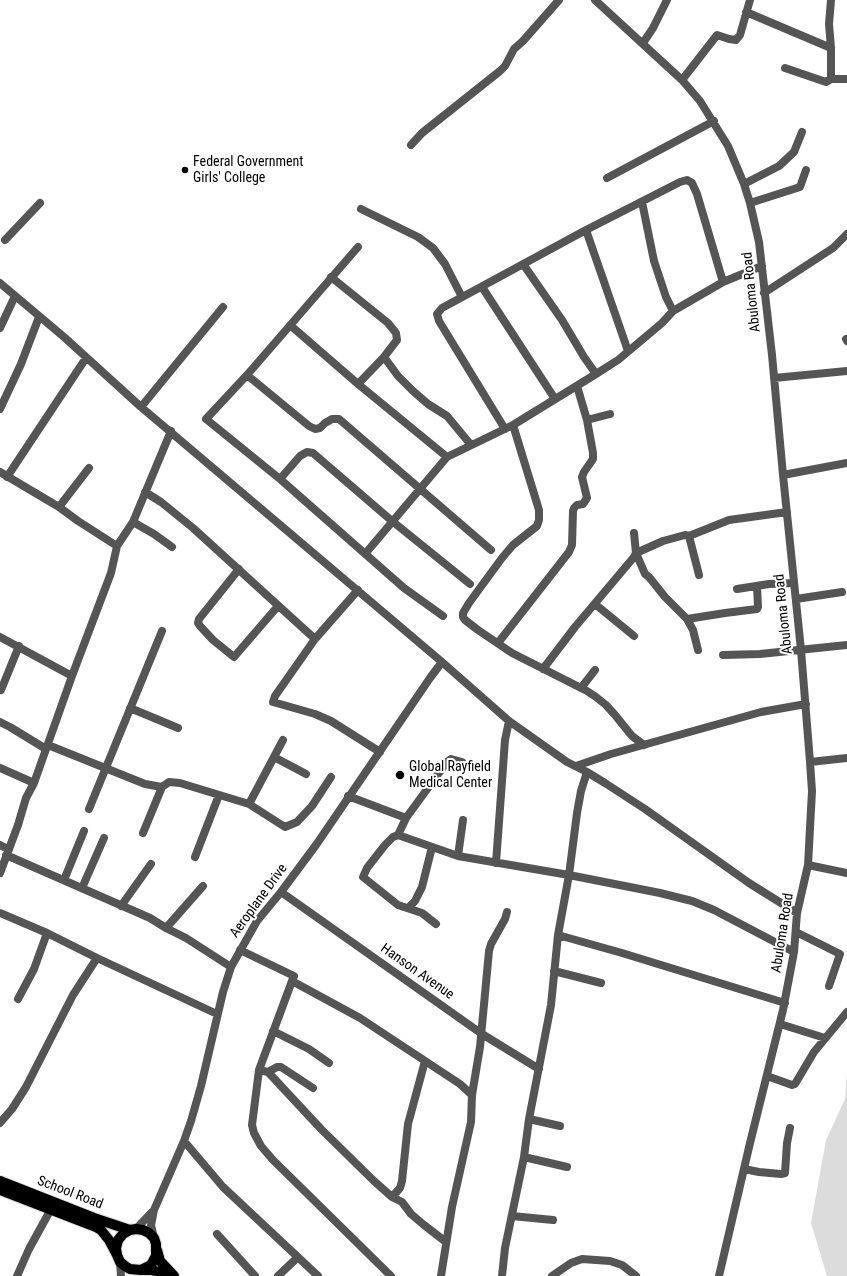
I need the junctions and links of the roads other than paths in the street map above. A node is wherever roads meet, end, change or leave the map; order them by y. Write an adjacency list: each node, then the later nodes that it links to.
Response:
1 (559, 0): 15 (street)
2 (667, 0): 7 (street)
3 (750, 0): 6 (street)
4 (831, 0): 8 (street)
5 (601, 2): 7 (street, Abuloma Road)
6 (746, 12): 8 (street); 12 (street)
7 (643, 44): 12 (street, Abuloma Road)
8 (831, 48): 10 (street)
9 (785, 68): 10 (street)
10 (831, 79): 11 (street)
11 (847, 79)
12 (682, 80): 13 (street, Abuloma Road)
13 (714, 121): 17 (street); 18 (street, Abuloma Road)
14 (802, 132): 18 (street)
15 (411, 145)
16 (806, 170): 21 (street)
17 (607, 178)
18 (744, 184): 21 (street, Abuloma Road)
19 (642, 202): 23 (street); 30 (street); 37 (street)
20 (40, 203): 25 (street)
21 (750, 203): 28 (street, Abuloma Road)
22 (362, 209): 35 (street)
23 (586, 230): 27 (street); 41 (street)
24 (846, 238): 33 (street)
25 (5, 240)
26 (358, 246): 29 (street)
27 (523, 264): 32 (street); 45 (street)
28 (762, 266): 30 (street); 33 (street, Abuloma Road)
29 (332, 277): 39 (street); 42 (street)
30 (723, 282): 37 (street)
31 (0, 283): 34 (street)
32 (482, 287): 35 (street); 50 (street)
33 (764, 293): 47 (street, Abuloma Road)
34 (15, 296): 38 (street); 40 (street)
35 (462, 297): 56 (street)
36 (223, 307): 51 (street)
37 (673, 311): 41 (street)
38 (39, 317): 43 (street); 52 (street)
39 (290, 325): 46 (street); 48 (street)
40 (0, 328)
41 (628, 351): 45 (street)
42 (384, 357): 48 (street); 58 (street)
43 (86, 358): 51 (street); 64 (street)
44 (847, 371): 47 (street)
45 (596, 374): 49 (street)
46 (247, 375): 65 (street); 66 (street)
47 (774, 378): 63 (street, Abuloma Road)
48 (358, 384): 59 (street)
49 (577, 386): 50 (street); 54 (street)
50 (555, 399): 55 (street)
51 (141, 407): 57 (street)
52 (0, 409)
53 (610, 414): 54 (street)
54 (586, 420): 96 (street)
55 (513, 425): 56 (street); 96 (street)
56 (505, 429): 58 (street)
57 (171, 431): 67 (street); 85 (street)
58 (471, 445): 59 (street)
59 (447, 457): 66 (street)
60 (847, 463): 63 (street)
61 (89, 468): 68 (street)
62 (0, 472): 64 (street)
63 (783, 475): 69 (street, Abuloma Road)
64 (7, 477): 68 (street)
65 (280, 479): 70 (street); 78 (street)
66 (420, 488): 70 (street); 76 (street)
67 (145, 492): 71 (street); 79 (street)
68 (59, 507): 74 (street)
69 (787, 512): 73 (street); 81 (street, Abuloma Road)
70 (392, 521): 78 (street); 82 (street)
71 (132, 522): 74 (street); 75 (street)
72 (634, 533): 77 (street)
73 (689, 536): 77 (street); 80 (street)
74 (117, 546): 105 (street)
75 (172, 546)
76 (492, 550)
77 (636, 553): 88 (street); 91 (street)
78 (365, 554): 90 (street)
79 (239, 569): 89 (street); 89 (street)
80 (699, 575)
81 (794, 583): 83 (street); 87 (street, Abuloma Road)
82 (470, 584)
83 (757, 586): 84 (street); 91 (street)
84 (737, 589)
85 (358, 590): 95 (street); 102 (street)
86 (842, 592): 87 (street)
87 (796, 599): 100 (street, Abuloma Road)
88 (594, 604): 93 (street); 103 (street)
89 (278, 606): 95 (street)
90 (443, 616)
91 (687, 619): 99 (street)
92 (162, 631): 109 (street)
93 (634, 636)
94 (0, 637): 98 (street)
95 (315, 639): 118 (street)
96 (498, 643): 103 (street)
97 (847, 645): 100 (street)
98 (19, 646): 105 (street); 107 (street)
99 (698, 650)
100 (801, 650): 101 (street); 108 (street, Abuloma Road)
101 (723, 655)
102 (442, 662): 110 (street); 118 (street, Aeroplane Drive)
103 (543, 669): 106 (street)
104 (595, 670): 106 (street)
105 (72, 676): 116 (street)
106 (581, 688): 113 (street)
107 (1, 690)
108 (806, 704): 115 (street); 122 (street, Abuloma Road)
109 (130, 708): 112 (street); 125 (street)
110 (508, 720): 123 (street); 146 (street)
111 (0, 722): 116 (street)
112 (178, 728)
113 (632, 736): 115 (street); 117 (street)
114 (283, 740): 119 (street)
115 (644, 745): 117 (street)
116 (47, 747): 125 (street); 129 (street)
117 (626, 750): 123 (street)
118 (380, 752): 132 (street, Aeroplane Drive)
119 (274, 757): 127 (street); 133 (street)
120 (847, 758): 122 (street)
121 (462, 762): 135 (street)
122 (810, 762): 148 (street, Abuloma Road)
123 (576, 766): 126 (street)
124 (0, 768): 129 (street)
125 (106, 768): 130 (street); 134 (street)
126 (587, 772): 151 (street); 160 (street)
127 (306, 774)
128 (331, 777): 133 (street)
129 (34, 783): 143 (street)
130 (162, 787): 131 (street); 138 (street)
131 (219, 795): 133 (street); 145 (street)
132 (348, 796): 135 (street); 155 (street, Aeroplane Drive)
133 (249, 804)
134 (89, 809)
135 (406, 818): 139 (street)
136 (463, 820): 144 (street)
137 (84, 831): 152 (street)
138 (143, 833)
139 (398, 834): 142 (street); 157 (street)
140 (104, 838): 154 (street)
141 (0, 845): 143 (street)
142 (432, 847): 144 (street); 157 (street)
143 (7, 852): 149 (street); 152 (street)
144 (458, 856): 146 (street)
145 (195, 858)
146 (496, 863): 151 (street)
147 (151, 864): 156 (street)
148 (808, 866): 150 (street); 160 (street, Abuloma Road)
149 (0, 873)
150 (847, 873)
151 (569, 875): 165 (street); 167 (street)
152 (64, 880): 154 (street)
153 (203, 886): 162 (street)
154 (82, 888): 156 (street)
155 (281, 892): 166 (street, Aeroplane Drive); 181 (street, Hanson Avenue)
156 (121, 906): 162 (street)
157 (408, 908): 161 (street)
158 (507, 912): 181 (street)
159 (0, 913): 164 (street)
160 (797, 913): 163 (street, Abuloma Road)
161 (436, 924)
162 (166, 928): 170 (street)
163 (796, 932): 167 (street, Abuloma Road); 168 (street)
164 (47, 933): 169 (street); 175 (street)
165 (558, 935): 171 (street); 176 (street)
166 (240, 950): 170 (street, Aeroplane Drive); 172 (street)
167 (794, 952): 176 (street, Abuloma Road)
168 (844, 955): 174 (street)
169 (97, 958): 178 (street); 192 (street)
170 (231, 967): 178 (street, Aeroplane Drive)
171 (554, 971): 173 (street); 185 (street)
172 (292, 981): 180 (street); 183 (street)
173 (601, 983)
174 (829, 986)
175 (18, 999)
176 (785, 1003): 179 (street, Abuloma Road)
177 (847, 1012): 182 (street)
178 (217, 1014): 195 (street, Aeroplane Drive)
179 (780, 1024): 182 (street); 188 (street, Abuloma Road)
180 (273, 1031): 184 (street); 186 (street)
181 (482, 1034): 185 (street, Hanson Avenue); 190 (street)
182 (825, 1038): 188 (street)
183 (425, 1061): 190 (street); 201 (street)
184 (330, 1063)
185 (539, 1069): 191 (street)
186 (259, 1070): 187 (street); 221 (street)
187 (268, 1072): 189 (street); 201 (street)
188 (767, 1076): 198 (street, Abuloma Road)
189 (313, 1088)
190 (472, 1095): 209 (street)
191 (529, 1119): 193 (street); 196 (street)
192 (0, 1123)
193 (560, 1126)
194 (790, 1128): 198 (street)
195 (184, 1141): 203 (street, Aeroplane Drive); 211 (street)
196 (524, 1157): 197 (street); 204 (street)
197 (566, 1167)
198 (744, 1170): 226 (street, Abuloma Road)
199 (0, 1181): 206 (main road, School Road)
200 (0, 1190): 202 (main road)
201 (392, 1198): 209 (street)
202 (51, 1210): 212 (main road); 214 (street)
203 (154, 1210): 206 (street); 208 (street)
204 (512, 1216): 205 (street); 223 (street)
205 (553, 1220)
206 (133, 1230): 208 (main road); 212 (main road)
207 (217, 1234): 218 (street)
208 (154, 1238): 210 (main road)
209 (446, 1242): 222 (street)
210 (157, 1250): 213 (main road); 217 (main road)
211 (298, 1257): 219 (street); 220 (street)
212 (119, 1259): 213 (main road); 215 (street)
213 (136, 1272): 216 (main road)
214 (17, 1276)
215 (120, 1276)
216 (164, 1276)
217 (174, 1276)
218 (255, 1276)
219 (278, 1276)
220 (318, 1276)
221 (391, 1276)
222 (441, 1276)
223 (502, 1276)
224 (552, 1276): 225 (street)
225 (636, 1276)
226 (719, 1276)

